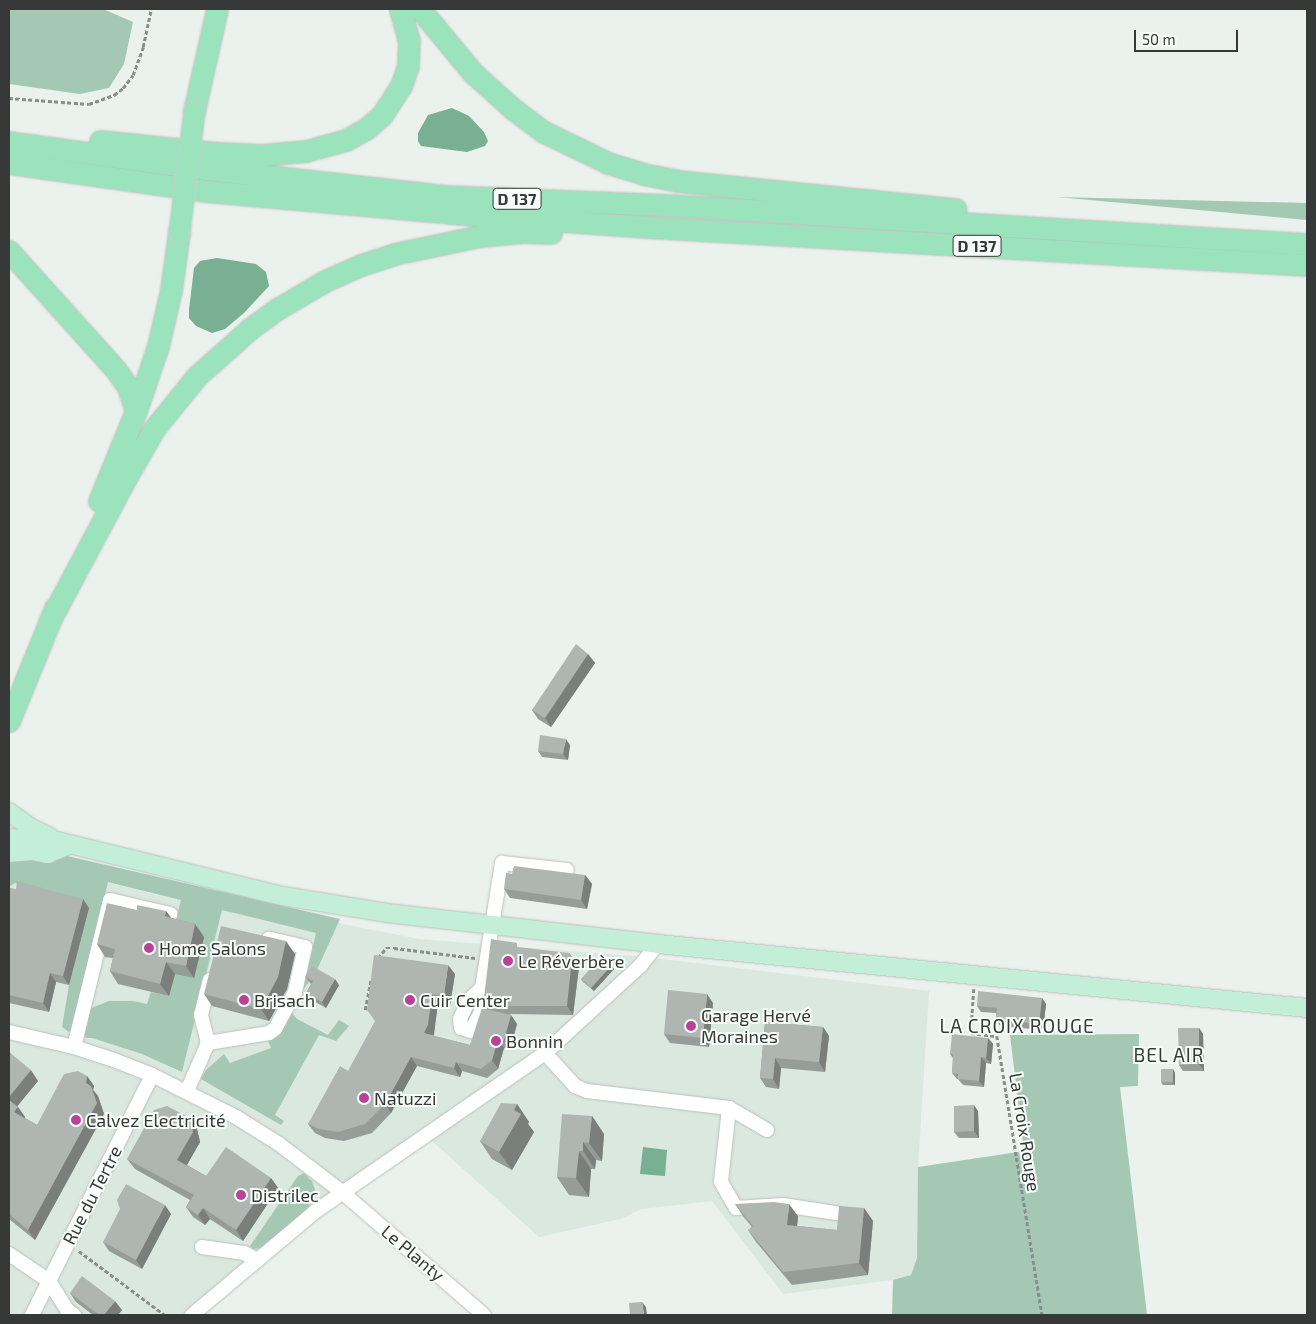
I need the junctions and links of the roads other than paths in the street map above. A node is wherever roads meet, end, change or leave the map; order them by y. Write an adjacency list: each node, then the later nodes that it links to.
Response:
1 (205, 9): 5 (highway)
2 (217, 9): 5 (highway)
3 (400, 9): 6 (highway)
4 (420, 9): 10 (highway)
5 (194, 111): 14 (highway, bridge)
6 (9, 131)
7 (9, 142): 10 (highway, D 137)
8 (9, 162): 9 (highway, D 137)
9 (647, 227): 13 (highway, D 137); 15 (highway)
10 (1028, 228): 11 (highway, D 137)
11 (1307, 244)
12 (9, 251): 14 (highway)
13 (1307, 265)
14 (136, 411): 15 (highway)
15 (50, 620): 16 (highway)
16 (9, 721)
17 (9, 812): 19 (main road)
18 (9, 838): 19 (main road)
19 (63, 843): 20 (main road); 23 (main road)
20 (9, 854)
21 (567, 870): 23 (street)
22 (170, 914): 31 (street)
23 (492, 925): 25 (main road); 27 (street)
24 (260, 936): 30 (street)
25 (658, 944): 28 (main road); 32 (street)
26 (213, 966): 30 (street)
27 (482, 988)
28 (1307, 1008)
29 (9, 1032): 31 (street, Le Planty)
30 (208, 1043): 34 (street)
31 (74, 1047): 33 (street, Le Planty)
32 (545, 1053): 35 (street); 37 (street)
33 (152, 1075): 34 (street, Le Planty); 42 (street, Rue du Tertre)
34 (187, 1091): 37 (street, Le Planty)
35 (729, 1108): 36 (street); 38 (street)
36 (767, 1130)
37 (342, 1192): 41 (street); 46 (street, Le Planty)
38 (836, 1213)
39 (202, 1247): 41 (street)
40 (9, 1254): 42 (street)
41 (257, 1260): 45 (street)
42 (49, 1281): 43 (street, Rue du Tertre); 44 (street)
43 (32, 1315)
44 (74, 1315)
45 (192, 1315)
46 (484, 1315)

